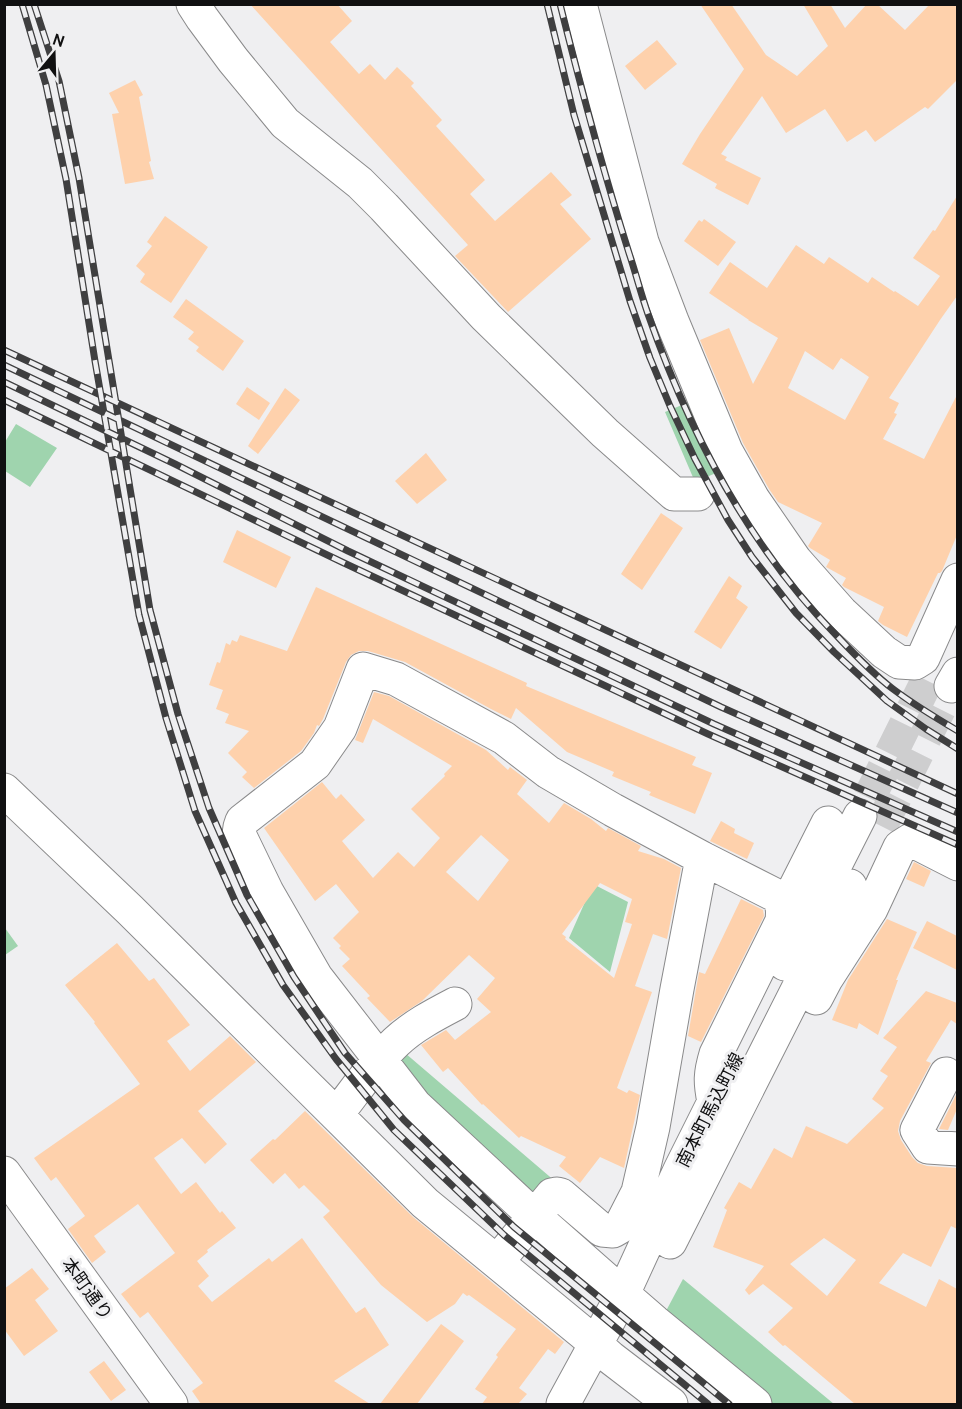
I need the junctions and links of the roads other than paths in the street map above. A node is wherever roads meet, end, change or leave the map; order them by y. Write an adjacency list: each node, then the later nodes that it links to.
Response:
1 (193, 4): 3 (street)
2 (580, 4): 4 (street)
3 (698, 494)
4 (957, 580)
5 (957, 619): 6 (street)
6 (946, 679)
7 (4, 790): 16 (street)
8 (828, 823): 11 (street)
9 (702, 858): 11 (street); 13 (street); 20 (street)
10 (957, 864): 19 (street)
11 (783, 912): 15 (street)
12 (455, 1004): 13 (street)
13 (380, 1059): 16 (street); 20 (street)
14 (946, 1074): 17 (street)
15 (714, 1102): 19 (street, 南本町馬込町線); 22 (street, 南本町馬込町線)
16 (337, 1114): 21 (street)
17 (957, 1149)
18 (4, 1173): 24 (street, 本町通り)
19 (702, 1180): 22 (street, 南本町馬込町線)
20 (534, 1216): 21 (street); 22 (street)
21 (498, 1262): 23 (street)
22 (631, 1301): 23 (street, 南本町馬込町線); 28 (street)
23 (603, 1351): 25 (street, 南本町馬込町線); 26 (street, 南本町馬込町線); 27 (street)
24 (171, 1404)
25 (562, 1404)
26 (586, 1404)
27 (671, 1404)
28 (755, 1404)

